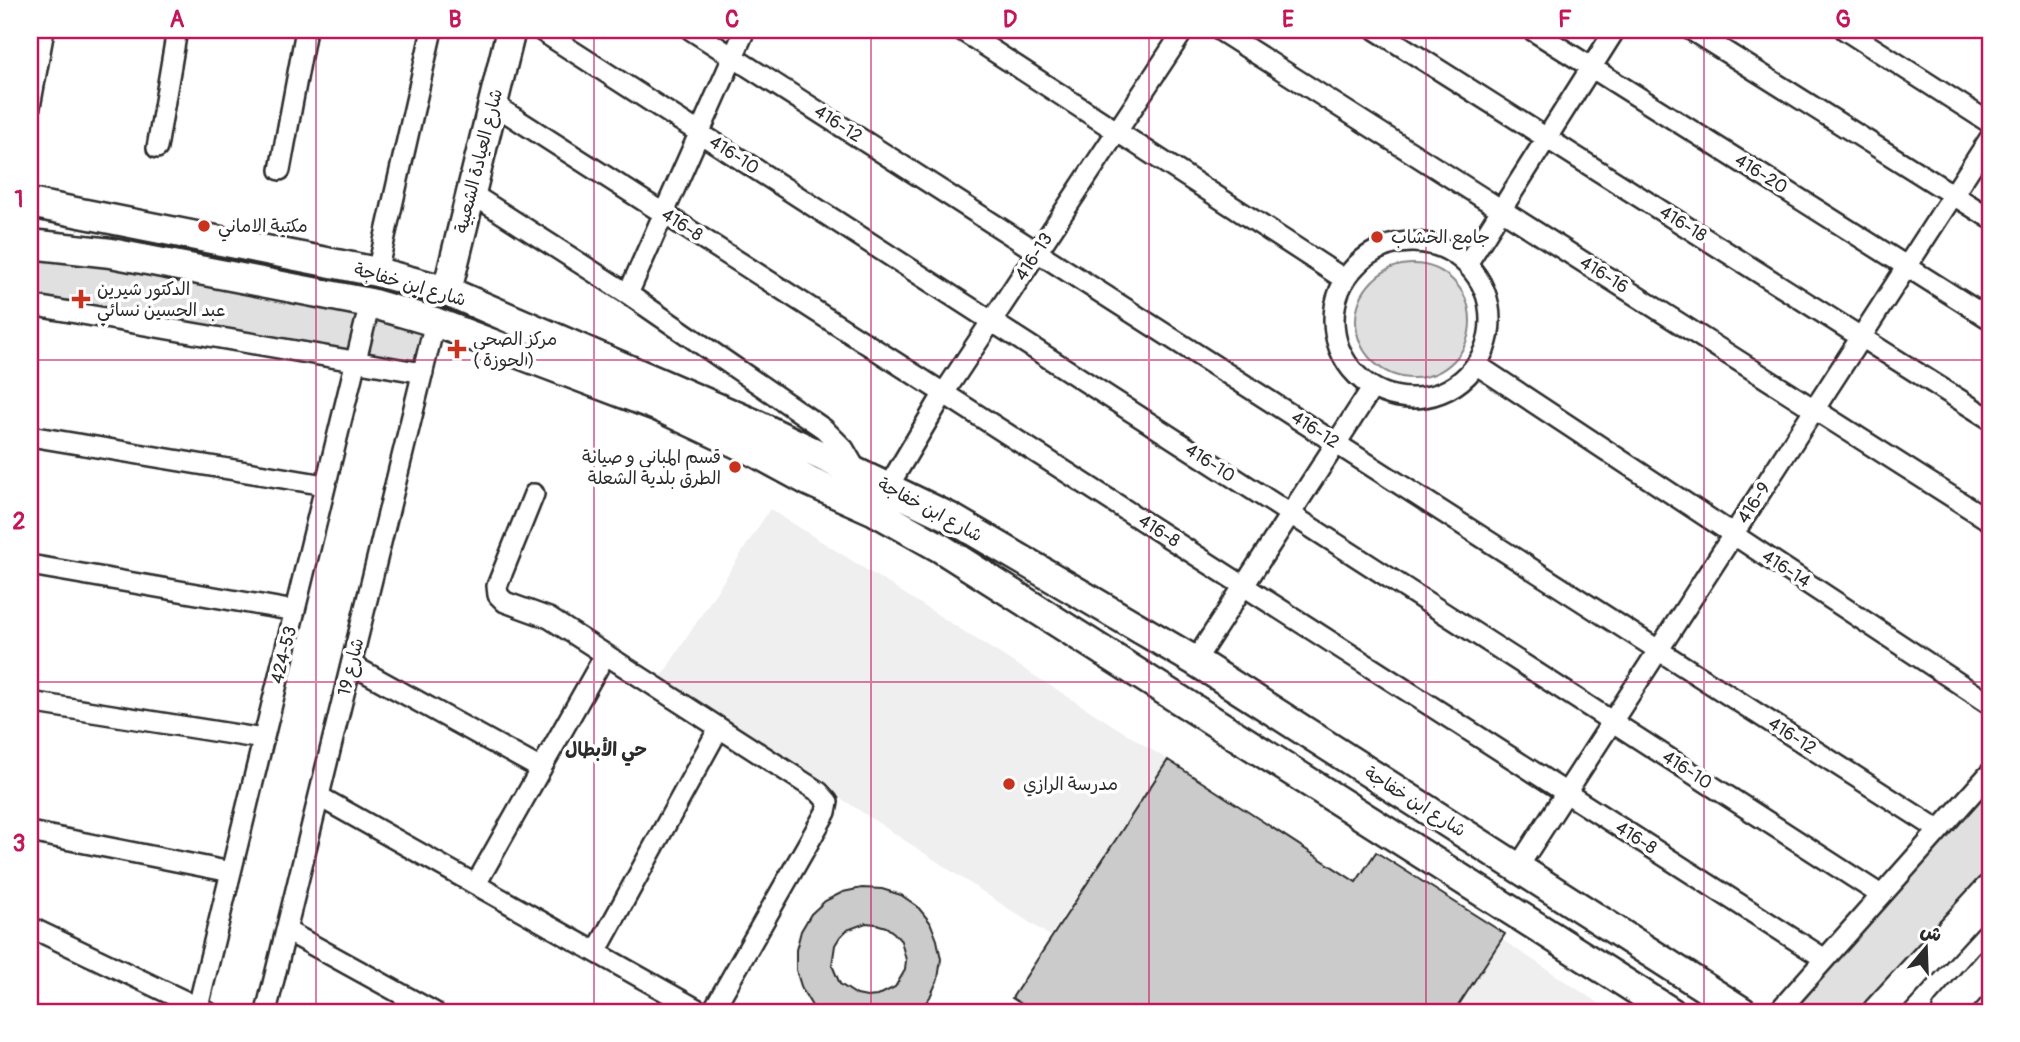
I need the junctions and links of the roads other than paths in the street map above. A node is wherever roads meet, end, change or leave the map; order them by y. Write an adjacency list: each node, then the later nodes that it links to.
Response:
1 (44, 30): 20 (street)
2 (177, 30): 26 (street)
3 (306, 30): 27 (street)
4 (432, 30): 38 (street)
5 (510, 30): 19 (street, شارع العيادة الشعبية)
6 (540, 30): 23 (street, 416-10)
7 (691, 30): 17 (street, 416-12)
8 (746, 30): 17 (street)
9 (961, 30): 22 (street)
10 (1184, 30): 22 (street, 416-13)
11 (1219, 30): 31 (street, 416-16)
12 (1376, 30): 24 (street, 416-18)
13 (1532, 30): 18 (street, 416-20)
14 (1615, 30): 18 (street)
15 (1691, 30): 29 (street)
16 (1845, 30): 21 (street)
17 (733, 57): 23 (street); 35 (street, 416-12)
18 (1591, 67): 24 (street); 37 (street, 416-20)
19 (493, 104): 28 (street, شارع العيادة الشعبية); 32 (street, 416-8)
20 (30, 107)
21 (1990, 123)
22 (1117, 131): 35 (street, 416-13); 39 (street)
23 (699, 133): 32 (street); 45 (street, 416-10)
24 (1547, 138): 31 (street); 47 (street, 416-18)
25 (1990, 138): 29 (street, 416-9)
26 (157, 148)
27 (280, 170)
28 (472, 194): 40 (street, شارع العيادة الشعبية); 41 (street)
29 (1954, 195): 33 (street); 37 (street, 416-9)
30 (30, 203): 38 (street, شارع ابن خفاجة)
31 (1501, 210): 36 (street); 53 (street, 416-16)
32 (664, 213): 41 (street); 52 (street, 416-8)
33 (1990, 218)
34 (30, 244): 42 (street, شارع ابن خفاجة)
35 (1037, 252): 45 (street, 416-13); 56 (street, 416-12)
36 (1467, 264): 39 (street); 49 (street)
37 (1907, 267): 44 (street, 416-20); 47 (street, 416-9)
38 (377, 272): 40 (street, شارع ابن خفاجة)
39 (1344, 279): 51 (street)
40 (447, 291): 57 (street, شارع ابن خفاجة)
41 (628, 294): 57 (street)
42 (370, 303): 46 (street, شارع ابن خفاجة); 48 (street, 424-53)
43 (30, 305): 48 (street)
44 (1990, 319)
45 (991, 321): 52 (street, 416-13); 62 (street, 416-10)
46 (435, 322): 50 (street, شارع 19); 61 (street, شارع ابن خفاجة)
47 (1861, 337): 53 (street, 416-9); 54 (street, 416-18)
48 (355, 361): 50 (street); 58 (street, 424-53)
49 (1477, 365): 51 (street); 64 (street, 416-14)
50 (423, 373): 71 (street, شارع 19)
51 (1372, 387): 56 (street)
52 (943, 393): 59 (street, 416-13); 66 (street, 416-8)
53 (1815, 409): 63 (street, 416-16); 64 (street, 416-9)
54 (1990, 419)
55 (30, 436): 58 (street)
56 (1336, 444): 62 (street); 68 (street, 416-12)
57 (858, 473): 59 (street, شارع ابن خفاجة); 61 (street)
58 (325, 485): 67 (street, 424-53)
59 (888, 487): 70 (street, شارع ابن خفاجة)
60 (534, 494): 69 (street)
61 (848, 499): 98 (street, شارع ابن خفاجة)
62 (1290, 514): 66 (street); 74 (street, 416-10)
63 (1990, 521)
64 (1734, 535): 68 (street, 416-9); 73 (street, 416-14)
65 (30, 565): 67 (street)
66 (1243, 586): 70 (street); 79 (street, 416-8)
67 (295, 611): 76 (street, 424-53)
68 (1658, 651): 74 (street, 416-9); 81 (street, 416-12)
69 (605, 654): 75 (street); 77 (street)
70 (1195, 661): 83 (street, شارع ابن خفاجة)
71 (352, 665): 77 (street); 80 (street, شارع 19)
72 (30, 702): 76 (street)
73 (1990, 704)
74 (1612, 722): 79 (street, 416-9); 87 (street, 416-10)
75 (719, 728): 90 (street); 97 (street)
76 (263, 739): 84 (street, 424-53)
77 (541, 769): 85 (street)
78 (1990, 773): 81 (street)
79 (1566, 793): 83 (street, 416-9); 91 (street, 416-8)
80 (320, 797): 85 (street); 89 (street, شارع 19)
81 (1939, 830): 87 (street)
82 (30, 832): 84 (street)
83 (1518, 867): 99 (street, شارع ابن خفاجة)
84 (231, 872): 93 (street, 424-53)
85 (476, 884): 90 (street)
86 (1990, 890): 101 (main road)
87 (1881, 895): 91 (street)
88 (30, 927): 93 (street)
89 (287, 931): 94 (street, شارع 19); 95 (street)
90 (596, 952): 96 (street)
91 (1825, 959): 100 (street)
92 (1990, 964): 102 (main road)
93 (203, 1010)
94 (266, 1012)
95 (434, 1012)
96 (702, 1012)
97 (712, 1012)
98 (1671, 1012)
99 (1743, 1012)
100 (1778, 1012)
101 (1878, 1012)
102 (1948, 1012)

